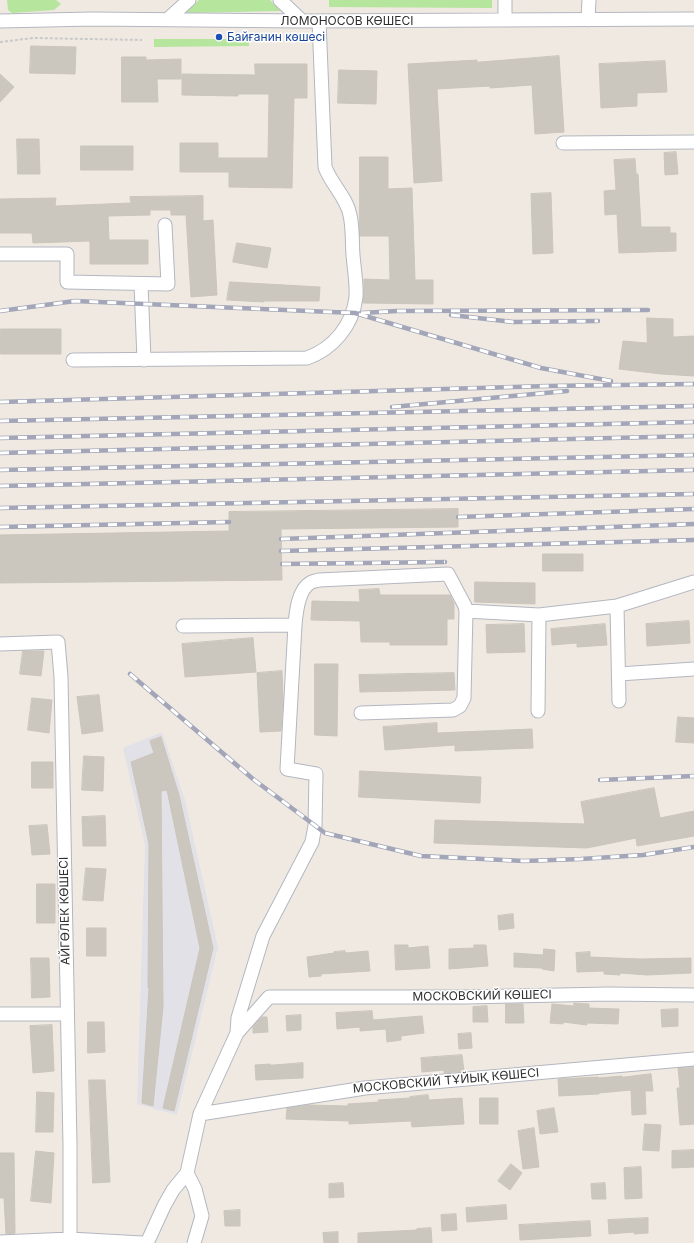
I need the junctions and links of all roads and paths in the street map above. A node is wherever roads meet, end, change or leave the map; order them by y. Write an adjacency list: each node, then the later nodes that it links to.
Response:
1 (189, 0): 5 (street)
2 (280, 0): 10 (street)
3 (505, 0): 7 (street)
4 (589, 0): 8 (street)
5 (168, 19): 9 (street, ЛОМОНОСОВ КӨШЕСІ); 10 (street, ЛОМОНОСОВ КӨШЕСІ)
6 (694, 19): 8 (street, ЛОМОНОСОВ КӨШЕСІ)
7 (505, 20): 8 (street, ЛОМОНОСОВ КӨШЕСІ); 11 (street, ЛОМОНОСОВ КӨШЕСІ)
8 (588, 20)
9 (0, 21)
10 (302, 21): 11 (street, ЛОМОНОСОВ КӨШЕСІ)
11 (319, 21): 20 (street)
12 (142, 40): 13 (path)
13 (0, 42)
14 (694, 142): 15 (street)
15 (563, 144)
16 (165, 225): 18 (street)
17 (0, 254): 18 (street)
18 (141, 284): 20 (street)
19 (73, 360): 20 (street)
20 (144, 360)
21 (694, 582): 22 (street)
22 (617, 606): 24 (street); 29 (street)
23 (466, 611): 24 (street); 25 (street); 32 (street)
24 (540, 615): 31 (street)
25 (295, 625): 26 (street); 36 (street)
26 (183, 626)
27 (0, 644): 35 (street, АЙГӨЛЕК КӨШЕСІ)
28 (694, 669): 29 (street)
29 (619, 674): 30 (street)
30 (619, 701)
31 (538, 711)
32 (361, 713)
33 (694, 995): 36 (street, МОСКОВСКИЙ КӨШЕСІ)
34 (0, 1014): 35 (street)
35 (67, 1014): 40 (street, АЙГӨЛЕК КӨШЕСІ)
36 (237, 1033): 38 (street)
37 (694, 1059): 38 (street, МОСКОВСКИЙ ТҰЙЫҚ КӨШЕСІ)
38 (200, 1114): 39 (street)
39 (187, 1173): 43 (street); 44 (street)
40 (70, 1239): 41 (street); 42 (street)
41 (0, 1242)
42 (142, 1243)
43 (147, 1243)
44 (194, 1243)

